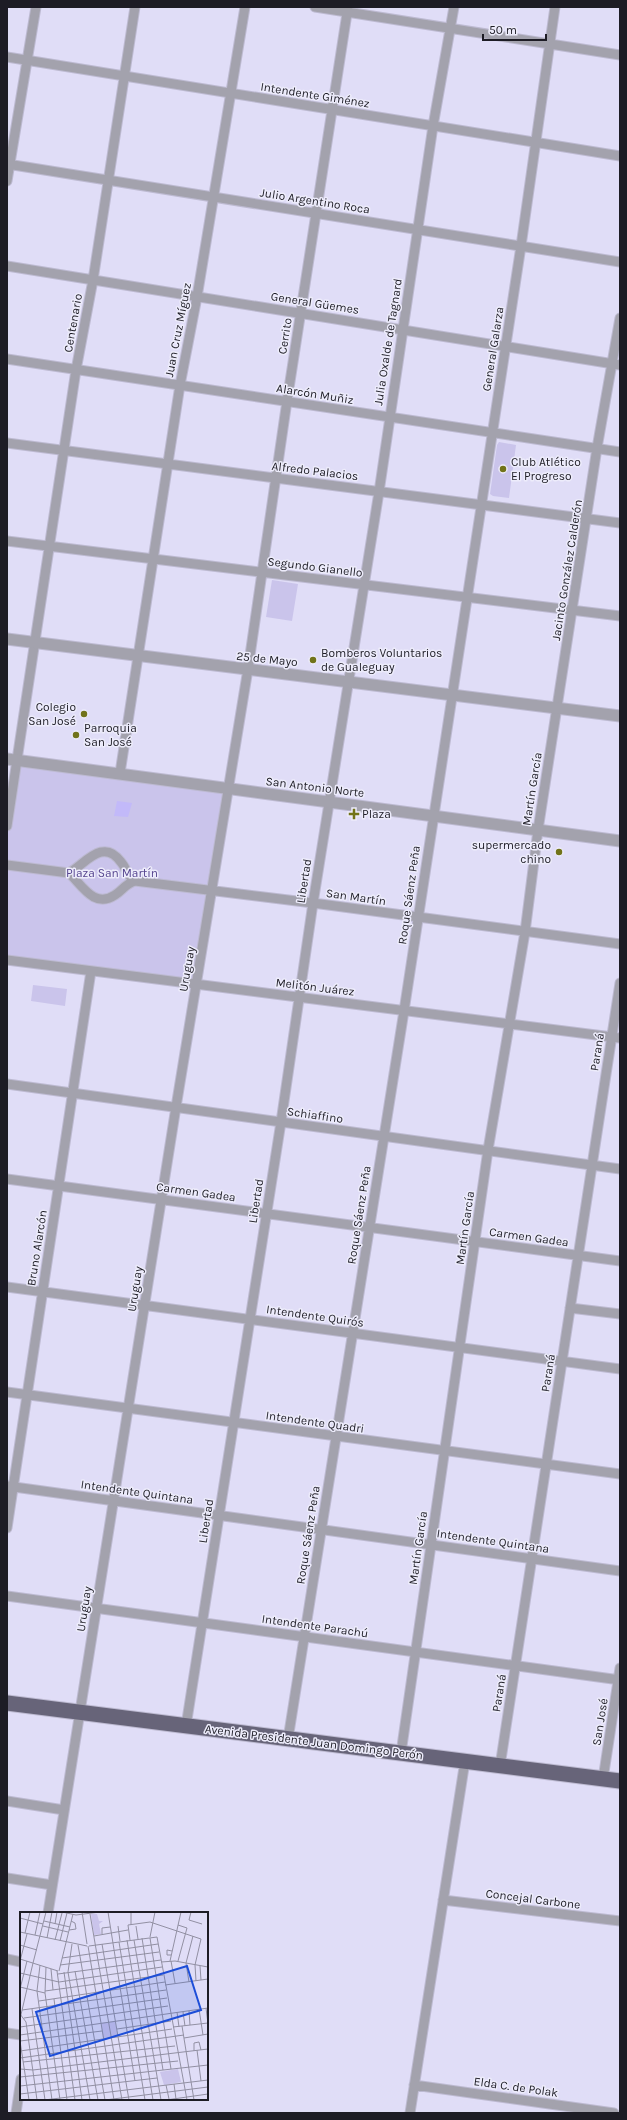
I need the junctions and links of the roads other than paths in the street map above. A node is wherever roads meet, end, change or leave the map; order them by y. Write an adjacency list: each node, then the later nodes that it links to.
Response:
1 (36, 7): 12 (street)
2 (135, 7): 13 (street, Centenario)
3 (245, 7): 14 (street, Juan Cruz Míguez)
4 (315, 7): 7 (street)
5 (454, 7): 8 (street, Julia Oxalde de Tagnard)
6 (555, 7): 9 (street, General Galarza)
7 (348, 10): 8 (street); 15 (street, Cerrito)
8 (451, 29): 9 (street); 16 (street, Julia Oxalde de Tagnard)
9 (549, 45): 10 (street); 17 (street, General Galarza)
10 (620, 55)
11 (7, 57): 12 (street, Intendente Giménez)
12 (28, 61): 13 (street, Intendente Giménez); 19 (street)
13 (124, 76): 14 (street, Intendente Giménez); 20 (street, Centenario)
14 (230, 93): 15 (street, Intendente Giménez); 22 (street, Juan Cruz Míguez)
15 (332, 110): 16 (street, Intendente Giménez); 23 (street, Cerrito)
16 (433, 126): 17 (street, Intendente Giménez); 24 (street, Julia Oxalde de Tagnard)
17 (536, 142): 18 (street, Intendente Giménez); 25 (street, General Galarza)
18 (620, 156)
19 (8, 164): 20 (street, Julio Argentino Roca); 21 (street)
20 (107, 180): 22 (street, Julio Argentino Roca); 28 (street, Centenario)
21 (7, 181)
22 (212, 197): 23 (street, Julio Argentino Roca); 29 (street, Juan Cruz Míguez)
23 (316, 214): 24 (street, Julio Argentino Roca); 30 (street, Cerrito)
24 (419, 230): 25 (street, Julio Argentino Roca); 32 (street, Julia Oxalde de Tagnard)
25 (521, 246): 26 (street, Julio Argentino Roca); 33 (street, General Galarza)
26 (620, 262)
27 (7, 266): 28 (street, General Güemes)
28 (93, 280): 29 (street, General Güemes); 36 (street, Centenario)
29 (197, 297): 30 (street, General Güemes); 37 (street, Juan Cruz Míguez)
30 (301, 313): 32 (street, General Güemes); 38 (street, Cerrito)
31 (620, 318): 35 (street, Jacinto González Calderón)
32 (403, 329): 33 (street, General Güemes); 39 (street, Julia Oxalde de Tagnard)
33 (505, 347): 35 (street, General Güemes); 40 (street, General Galarza)
34 (7, 359): 36 (street, Alarcón Muñiz)
35 (617, 365): 42 (street, Jacinto González Calderón)
36 (76, 370): 37 (street, Alarcón Muñiz); 43 (street, Centenario)
37 (180, 385): 38 (street, Alarcón Muñiz); 45 (street, Juan Cruz Míguez)
38 (287, 402): 39 (street, Alarcón Muñiz); 46 (street, Cerrito)
39 (389, 417): 40 (street, Alarcón Muñiz); 47 (street, Julia Oxalde de Tagnard)
40 (492, 432): 42 (street, Alarcón Muñiz); 48 (street, General Galarza)
41 (7, 444): 43 (street, Alfredo Palacios)
42 (597, 448): 44 (street, Alarcón Muñiz); 49 (street, Jacinto González Calderón)
43 (65, 451): 45 (street, Alfredo Palacios); 52 (street, Centenario)
44 (620, 452)
45 (168, 464): 46 (street, Alfredo Palacios); 53 (street, Juan Cruz Míguez)
46 (277, 478): 47 (street, Alfredo Palacios); 54 (street, Cerrito)
47 (379, 492): 48 (street, Alfredo Palacios); 55 (street, Julia Oxalde de Tagnard)
48 (480, 505): 49 (street, Alfredo Palacios); 56 (street, General Galarza)
49 (588, 519): 50 (street, Alfredo Palacios); 57 (street, Jacinto González Calderón)
50 (620, 523)
51 (7, 541): 52 (street, Segundo Gianello)
52 (51, 546): 53 (street, Segundo Gianello); 60 (street, Centenario)
53 (152, 559): 54 (street, Segundo Gianello); 61 (street, Juan Cruz Míguez)
54 (262, 572): 55 (street, Segundo Gianello); 62 (street, Cerrito)
55 (364, 585): 56 (street, Segundo Gianello); 63 (street, Julia Oxalde de Tagnard)
56 (466, 598): 57 (street, Segundo Gianello); 64 (street, General Galarza)
57 (573, 611): 58 (street, Segundo Gianello); 65 (street, Jacinto González Calderón)
58 (620, 616)
59 (7, 639): 60 (street, 25 de Mayo)
60 (36, 643): 61 (street, 25 de Mayo); 67 (street, Centenario)
61 (138, 657): 62 (street, 25 de Mayo); 68 (street)
62 (248, 670): 63 (street, 25 de Mayo); 69 (street, Uruguay)
63 (349, 681): 64 (street, 25 de Mayo); 70 (street, Libertad)
64 (452, 694): 65 (street, 25 de Mayo); 71 (street, Roque Sáenz Peña)
65 (558, 707): 66 (street, 25 de Mayo); 73 (street, Martín García)
66 (620, 716)
67 (12, 759): 68 (street, San Antonio Norte); 72 (street, Centenario)
68 (120, 773): 69 (street, San Antonio Norte)
69 (229, 790): 70 (street, San Antonio Norte); 78 (street, Uruguay)
70 (329, 801): 71 (street, San Antonio Norte); 79 (street, Libertad)
71 (433, 816): 73 (street, San Antonio Norte); 80 (street, Roque Sáenz Peña)
72 (7, 826)
73 (538, 830): 74 (street, San Antonio Norte); 81 (street, Martín García)
74 (620, 840)
75 (7, 865): 76 (street)
76 (69, 873): 77 (street); 77 (street)
77 (136, 881): 78 (street, San Martín)
78 (212, 891): 79 (street, San Martín); 86 (street, Uruguay)
79 (313, 903): 80 (street, San Martín); 87 (street, Libertad)
80 (418, 918): 81 (street, San Martín); 88 (street, Roque Sáenz Peña)
81 (524, 932): 82 (street, San Martín); 89 (street, Martín García)
82 (620, 944)
83 (7, 960): 84 (street, Melitón Juárez)
84 (91, 971): 86 (street, Melitón Juárez); 92 (street, Bruno Alarcón)
85 (620, 983): 90 (street, Paraná)
86 (196, 984): 87 (street, Melitón Juárez); 93 (street, Uruguay)
87 (299, 998): 88 (street, Melitón Juárez); 94 (street, Libertad)
88 (404, 1011): 89 (street, Melitón Juárez); 95 (street, Roque Sáenz Peña)
89 (509, 1024): 90 (street, Melitón Juárez); 96 (street, Martín García)
90 (616, 1038): 97 (street, Paraná)
91 (7, 1084): 92 (street, Schiaffino)
92 (73, 1094): 93 (street, Schiaffino); 100 (street, Bruno Alarcón)
93 (176, 1108): 94 (street, Schiaffino); 101 (street, Uruguay)
94 (281, 1122): 95 (street, Schiaffino); 102 (street, Libertad)
95 (384, 1136): 96 (street, Schiaffino); 103 (street, Roque Sáenz Peña)
96 (488, 1150): 97 (street, Schiaffino); 104 (street, Martín García)
97 (592, 1165): 98 (street, Schiaffino); 105 (street, Paraná)
98 (620, 1168)
99 (7, 1179): 100 (street, Carmen Gadea)
100 (59, 1186): 101 (street, Carmen Gadea); 108 (street, Bruno Alarcón)
101 (161, 1199): 102 (street, Carmen Gadea); 109 (street, Uruguay)
102 (267, 1214): 103 (street, Carmen Gadea); 112 (street, Libertad)
103 (369, 1227): 104 (street, Carmen Gadea); 113 (street, Roque Sáenz Peña)
104 (475, 1242): 105 (street, Carmen Gadea); 114 (street, Martín García)
105 (578, 1256): 106 (street, Carmen Gadea); 110 (street, Paraná)
106 (620, 1261)
107 (7, 1287): 108 (street, Intendente Quirós)
108 (43, 1292): 109 (street, Intendente Quirós); 118 (street, Bruno Alarcón)
109 (144, 1305): 112 (street, Intendente Quirós); 119 (street, Uruguay)
110 (570, 1308): 111 (street); 115 (street, Paraná)
111 (620, 1314)
112 (250, 1320): 113 (street, Intendente Quirós); 120 (street, Libertad)
113 (352, 1333): 114 (street, Intendente Quirós); 121 (street, Roque Sáenz Peña)
114 (459, 1348): 115 (street, Intendente Quirós); 122 (street, Martín García)
115 (562, 1362): 116 (street, Intendente Quirós); 123 (street, Paraná)
116 (620, 1370)
117 (7, 1392): 118 (street, Intendente Quadri)
118 (26, 1395): 119 (street, Intendente Quadri); 125 (street, Bruno Alarcón)
119 (128, 1409): 120 (street, Intendente Quadri); 126 (street, Uruguay)
120 (234, 1423): 121 (street, Intendente Quadri); 127 (street, Libertad)
121 (336, 1436): 122 (street, Intendente Quadri); 129 (street, Roque Sáenz Peña)
122 (444, 1451): 123 (street, Intendente Quadri); 130 (street, Martín García)
123 (546, 1464): 124 (street, Intendente Quadri); 131 (street, Paraná)
124 (620, 1474)
125 (10, 1487): 126 (street, Intendente Quintana); 128 (street, Bruno Alarcón)
126 (113, 1501): 127 (street, Intendente Quintana); 134 (street, Uruguay)
127 (219, 1516): 129 (street, Intendente Quintana); 135 (street, Libertad)
128 (7, 1528)
129 (321, 1530): 130 (street, Intendente Quintana); 136 (street, Roque Sáenz Peña)
130 (431, 1545): 131 (street, Intendente Quintana); 137 (street, Martín García)
131 (532, 1559): 132 (street, Intendente Quintana); 138 (street, Paraná)
132 (620, 1571)
133 (7, 1596): 134 (street, Intendente Parachú)
134 (96, 1608): 135 (street, Intendente Parachú); 142 (street, Uruguay)
135 (202, 1623): 136 (street, Intendente Parachú); 143 (street, Libertad)
136 (304, 1637): 137 (street, Intendente Parachú); 144 (street, Roque Sáenz Peña)
137 (416, 1652): 138 (street, Intendente Parachú); 145 (street, Martín García)
138 (516, 1666): 140 (street, Intendente Parachú); 147 (street, Paraná)
139 (620, 1668): 140 (street, San José)
140 (619, 1680): 148 (street, San José)
141 (7, 1703): 142 (highway, Avenida Presidente Juan Domingo Perón)
142 (80, 1712): 143 (highway, Avenida Presidente Juan Domingo Perón); 151 (street, Uruguay)
143 (186, 1726): 144 (highway, Avenida Presidente Juan Domingo Perón)
144 (288, 1739): 145 (highway, Avenida Presidente Juan Domingo Perón)
145 (401, 1753): 146 (highway, Avenida Presidente Juan Domingo Perón)
146 (465, 1761): 147 (highway, Avenida Presidente Juan Domingo Perón); 154 (street)
147 (500, 1766): 148 (highway, Avenida Presidente Juan Domingo Perón)
148 (603, 1779): 149 (highway, Avenida Presidente Juan Domingo Perón)
149 (620, 1781)
150 (7, 1801): 151 (street)
151 (64, 1810): 153 (street, Uruguay)
152 (7, 1878): 153 (street)
153 (52, 1886): 155 (street, Uruguay)
154 (443, 1900): 156 (street, Concejal Carbone); 162 (street)
155 (48, 1912)
156 (620, 1921)
157 (7, 1959): 158 (street)
158 (20, 1962)
159 (7, 2032): 160 (street)
160 (20, 2035)
161 (20, 2085): 164 (street)
162 (414, 2085): 165 (street); 166 (street, Elda C. de Polak)
163 (7, 2103): 164 (street)
164 (16, 2109)
165 (410, 2113)
166 (614, 2113)

